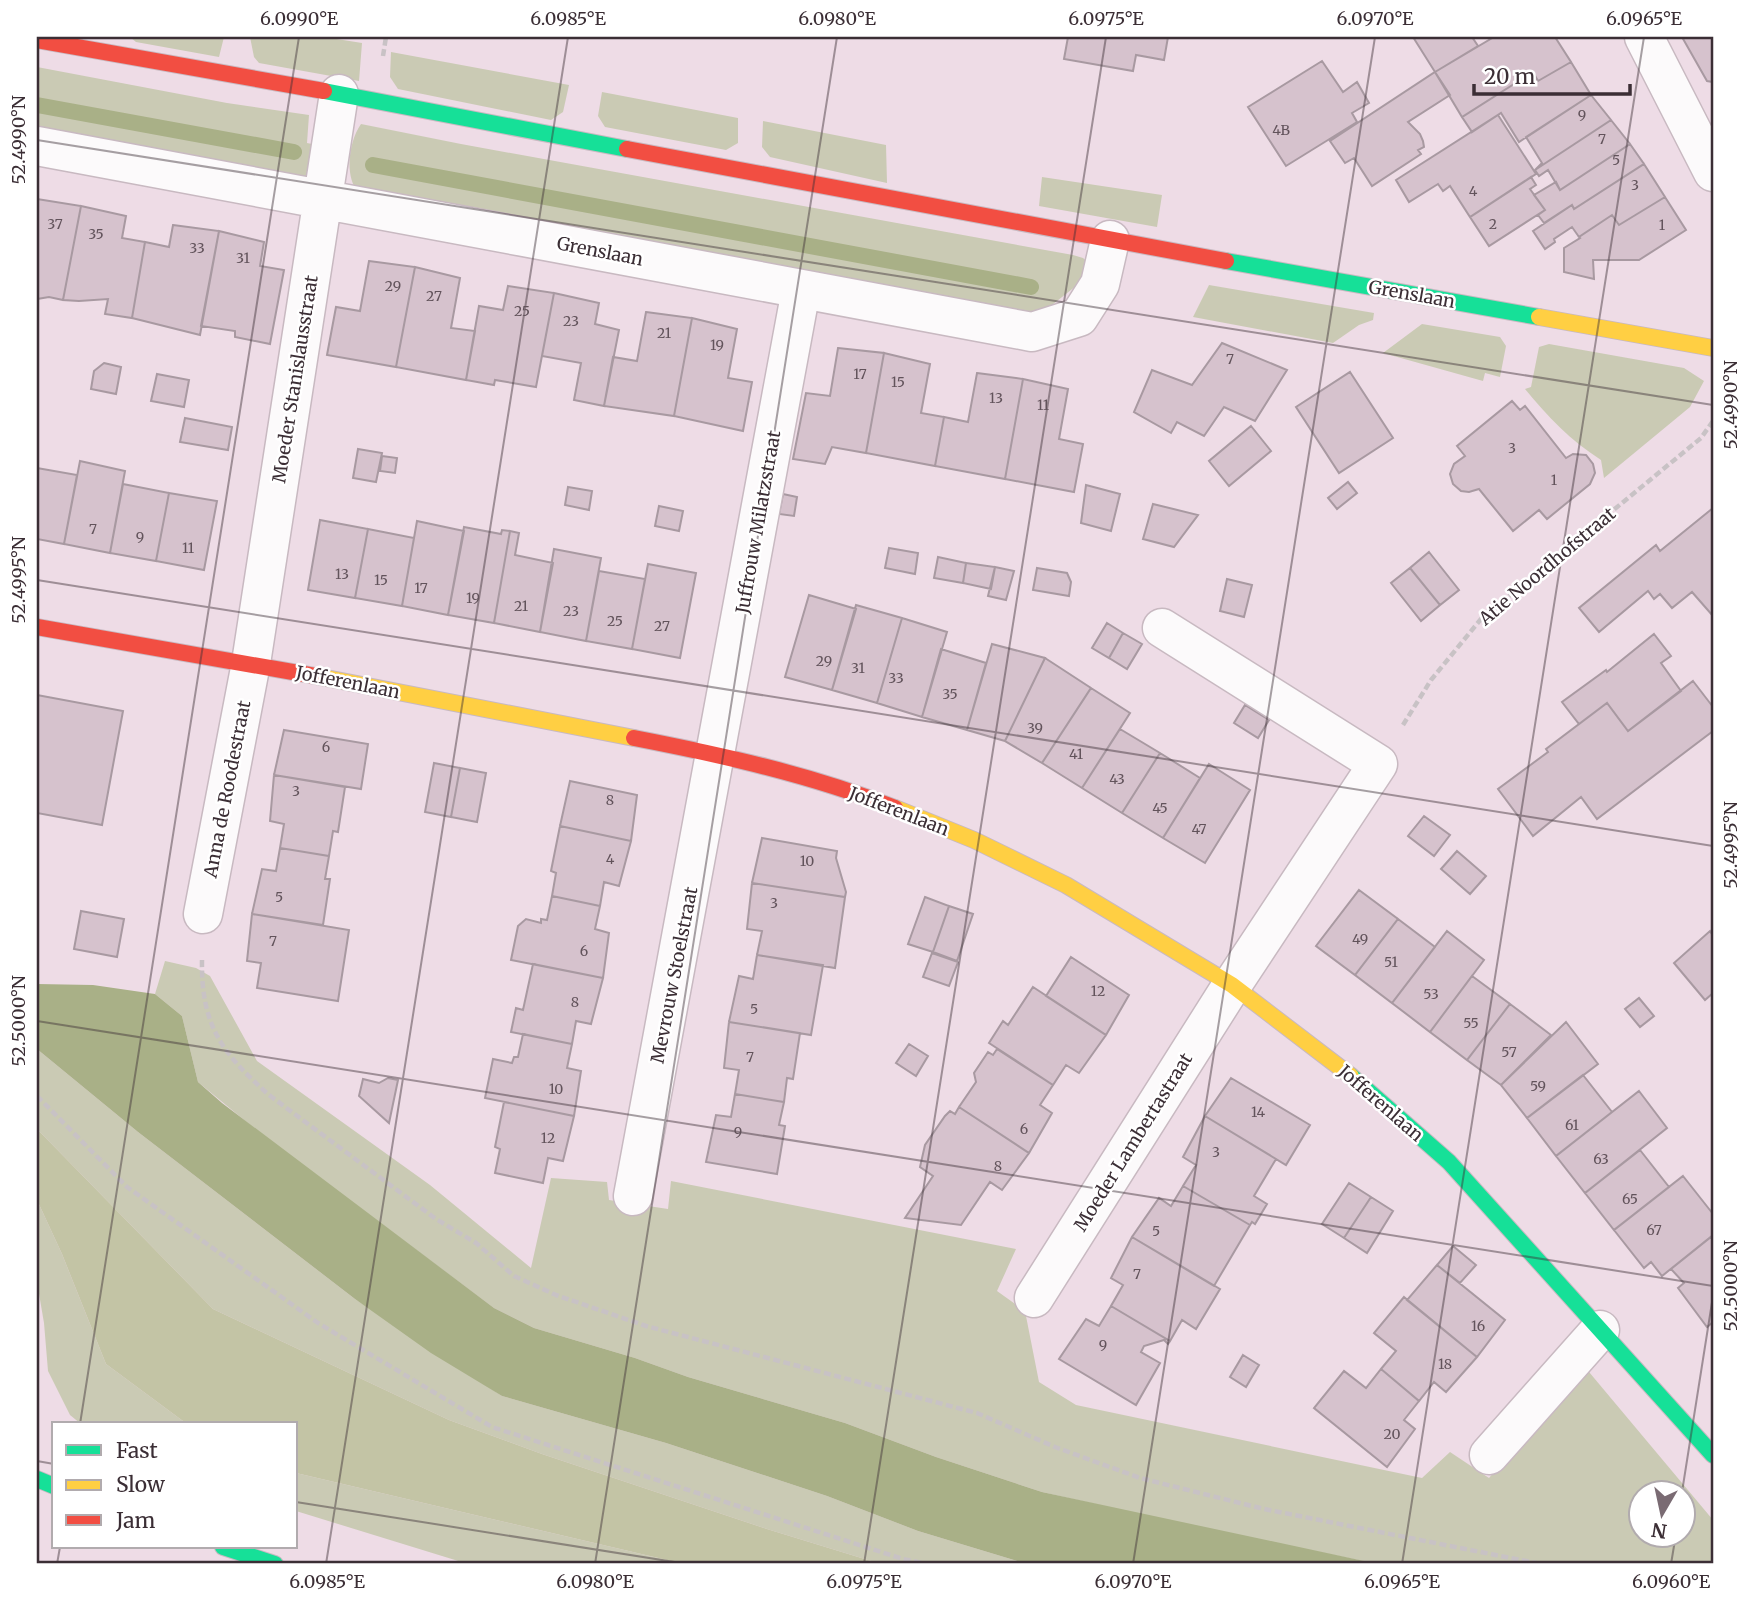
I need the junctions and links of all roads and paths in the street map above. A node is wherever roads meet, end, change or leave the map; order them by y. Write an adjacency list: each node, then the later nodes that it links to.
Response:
1 (1644, 37): 5 (street)
2 (37, 40): 3 (street, Grenslaan)
3 (339, 94): 6 (street, Moeder Stanislausstraat); 7 (street, Grenslaan)
4 (37, 146): 6 (street, Grenslaan)
5 (1710, 160)
6 (322, 198): 8 (street, Grenslaan); 13 (street, Moeder Stanislausstraat)
7 (1110, 240): 8 (street, Grenslaan); 9 (street, Grenslaan)
8 (801, 290): 14 (street, Juffrouw Milatzstraat)
9 (1713, 348)
10 (1713, 421): 15 (path, Atie Noordhofstraat)
11 (37, 627): 13 (street, Jofferenlaan)
12 (1162, 628): 15 (street)
13 (251, 663): 14 (street, Jofferenlaan); 16 (street, Anna de Roodestraat)
14 (715, 754): 17 (street, Jofferenlaan); 19 (street, Mevrouw Stoelstraat)
15 (1378, 764): 17 (street)
16 (203, 914): 27 (path)
17 (1232, 985): 20 (street, Moeder Lambertastraat); 21 (street, Jofferenlaan)
18 (37, 1096): 26 (path)
19 (633, 1196)
20 (1034, 1298)
21 (1600, 1330): 22 (street); 23 (street, Jofferenlaan)
22 (1489, 1455)
23 (1713, 1455)
24 (226, 1548): 25 (street)
25 (275, 1564)
26 (927, 1564)
27 (1541, 1564)

